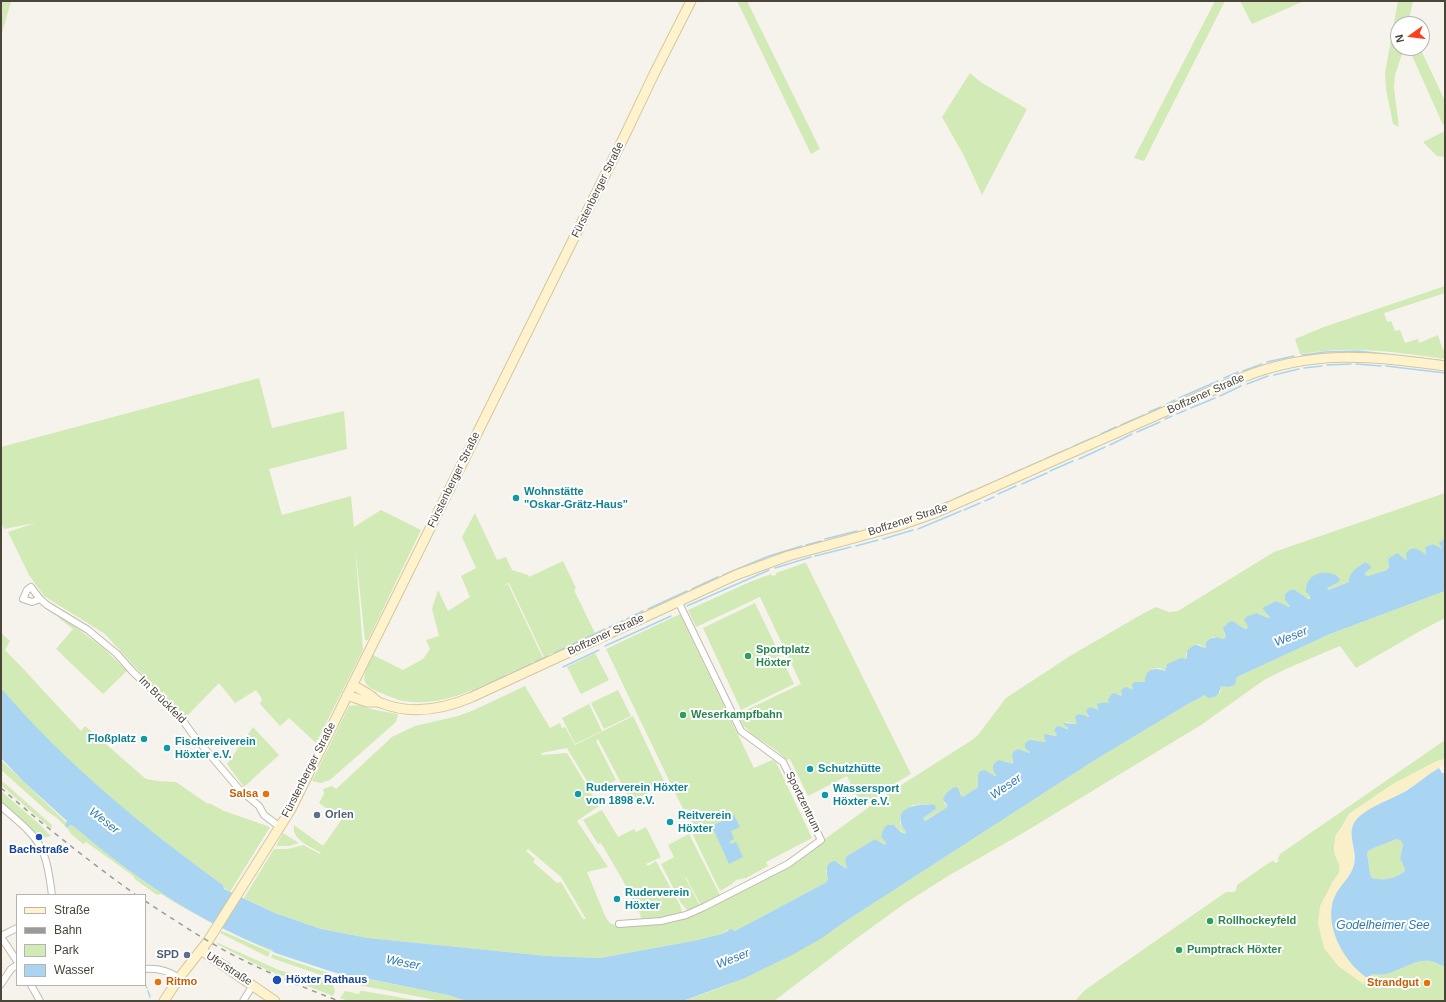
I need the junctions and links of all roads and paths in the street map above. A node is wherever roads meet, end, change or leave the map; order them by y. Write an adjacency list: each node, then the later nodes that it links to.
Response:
1 (691, 1): 5 (main road, Fürstenberger Straße)
2 (1445, 366): 4 (main road, Boffzener Straße)
3 (40, 599): 3 (street, Im Brückfeld); 9 (street, Im Brückfeld)
4 (678, 601): 7 (main road, Boffzener Straße); 11 (street, Sportzentrum)
5 (352, 685): 6 (main road, Fürstenberger Straße); 7 (main road, Boffzener Straße)
6 (347, 696): 7 (main road, Boffzener Straße); 9 (main road, Fürstenberger Straße)
7 (377, 702)
8 (1, 806): 10 (street)
9 (280, 827): 14 (main road, Fürstenberger Straße)
10 (52, 894)
11 (619, 924)
12 (16, 929): 13 (street)
13 (1, 937): 15 (street)
14 (201, 950): 18 (main road, Fürstenberger Straße); 20 (main road, Uferstraße)
15 (16, 960)
16 (16, 966): 19 (street)
17 (146, 969): 18 (street)
18 (179, 978): 23 (main road, Fürstenberger Straße)
19 (1, 984)
20 (253, 985): 24 (street); 25 (main road, Uferstraße)
21 (32, 986): 22 (street)
22 (40, 1001)
23 (164, 1001)
24 (243, 1001)
25 (275, 1001)

